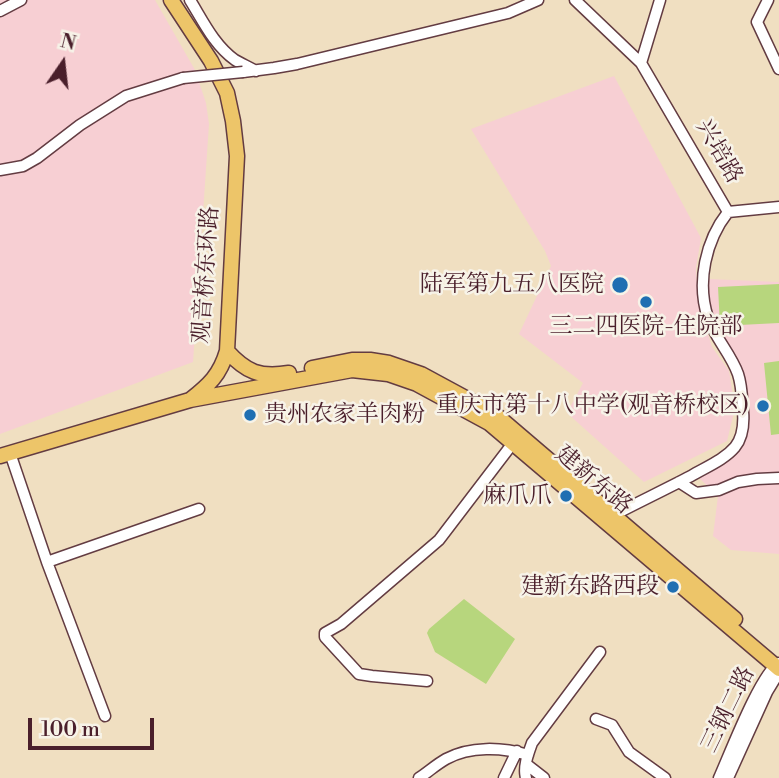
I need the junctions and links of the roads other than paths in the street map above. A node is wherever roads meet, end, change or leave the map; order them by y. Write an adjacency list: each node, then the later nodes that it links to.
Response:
1 (21, 0): 8 (street)
2 (171, 0): 15 (main road, 观音桥东环路)
3 (190, 0): 11 (street)
4 (538, 0): 11 (street)
5 (575, 0): 9 (street, 兴培路)
6 (660, 0): 9 (street)
7 (768, 0): 10 (street)
8 (0, 11)
9 (641, 63): 14 (street, 兴培路)
10 (779, 69)
11 (256, 71): 12 (street, bridge)
12 (0, 170)
13 (779, 207): 14 (street)
14 (729, 212): 20 (street, 兴培路)
15 (227, 351): 16 (main road, 观音桥东环路); 22 (main road, 建新东路)
16 (190, 400): 17 (main road, 建新东路); 18 (main road, 观音桥东环路)
17 (513, 443): 22 (main road, 建新东路); 26 (street)
18 (5, 455): 23 (street)
19 (779, 478): 20 (street)
20 (679, 482): 22 (street, 兴培路)
21 (199, 509): 23 (street)
22 (609, 518): 25 (main road, 建新东路)
23 (47, 562): 27 (street)
24 (600, 652): 29 (street)
25 (778, 665): 35 (street, 三钢二路); 36 (street, 三钢二路)
26 (427, 681)
27 (104, 716)
28 (596, 719): 34 (street)
29 (523, 757): 30 (street); 31 (street); 32 (street); 33 (street)
30 (419, 778)
31 (504, 778)
32 (526, 778)
33 (544, 778)
34 (665, 778)
35 (719, 778)
36 (728, 778)

